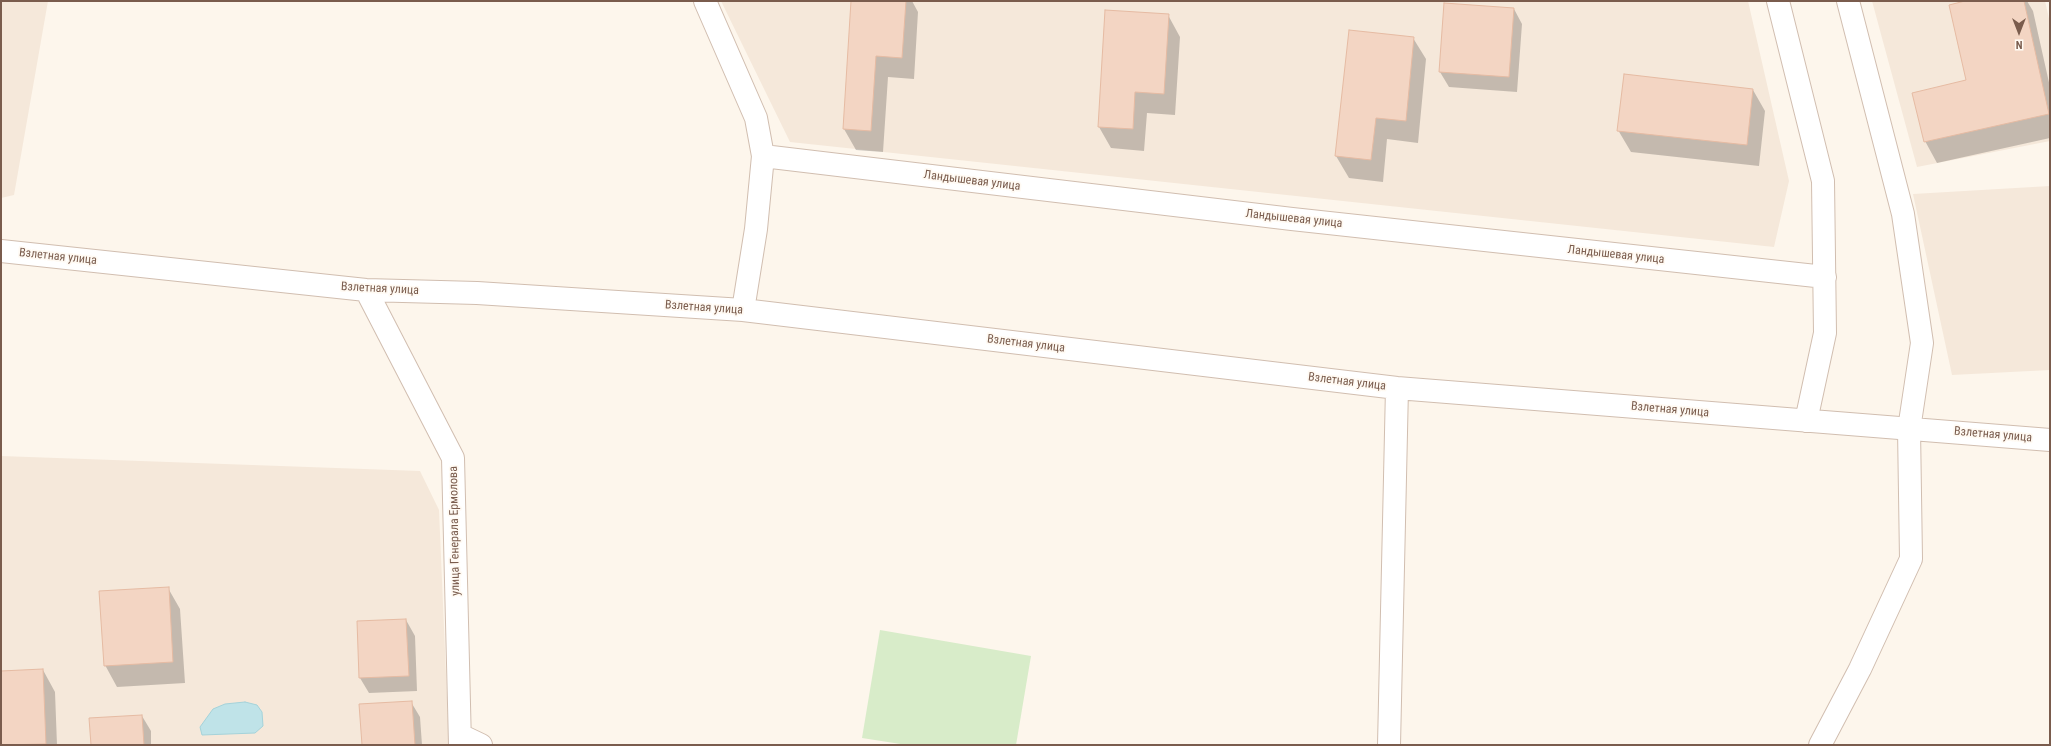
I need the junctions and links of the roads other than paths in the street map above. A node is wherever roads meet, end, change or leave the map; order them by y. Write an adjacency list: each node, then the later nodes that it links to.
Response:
1 (705, 1): 4 (street)
2 (1778, 1): 6 (street)
3 (1848, 1): 11 (street)
4 (763, 156): 6 (street, Ландышевая улица); 8 (street)
5 (1, 251): 7 (street, Взлетная улица)
6 (1824, 277): 10 (street)
7 (366, 290): 8 (street, Взлетная улица); 13 (street, улица Генерала Ермолова)
8 (743, 310): 9 (street, Взлетная улица)
9 (1397, 388): 10 (street, Взлетная улица); 15 (street)
10 (1806, 421): 11 (street, Взлетная улица)
11 (1909, 429): 12 (street, Взлетная улица); 16 (street)
12 (2050, 440)
13 (460, 740): 14 (street)
14 (481, 745)
15 (1389, 745)
16 (1820, 745)

